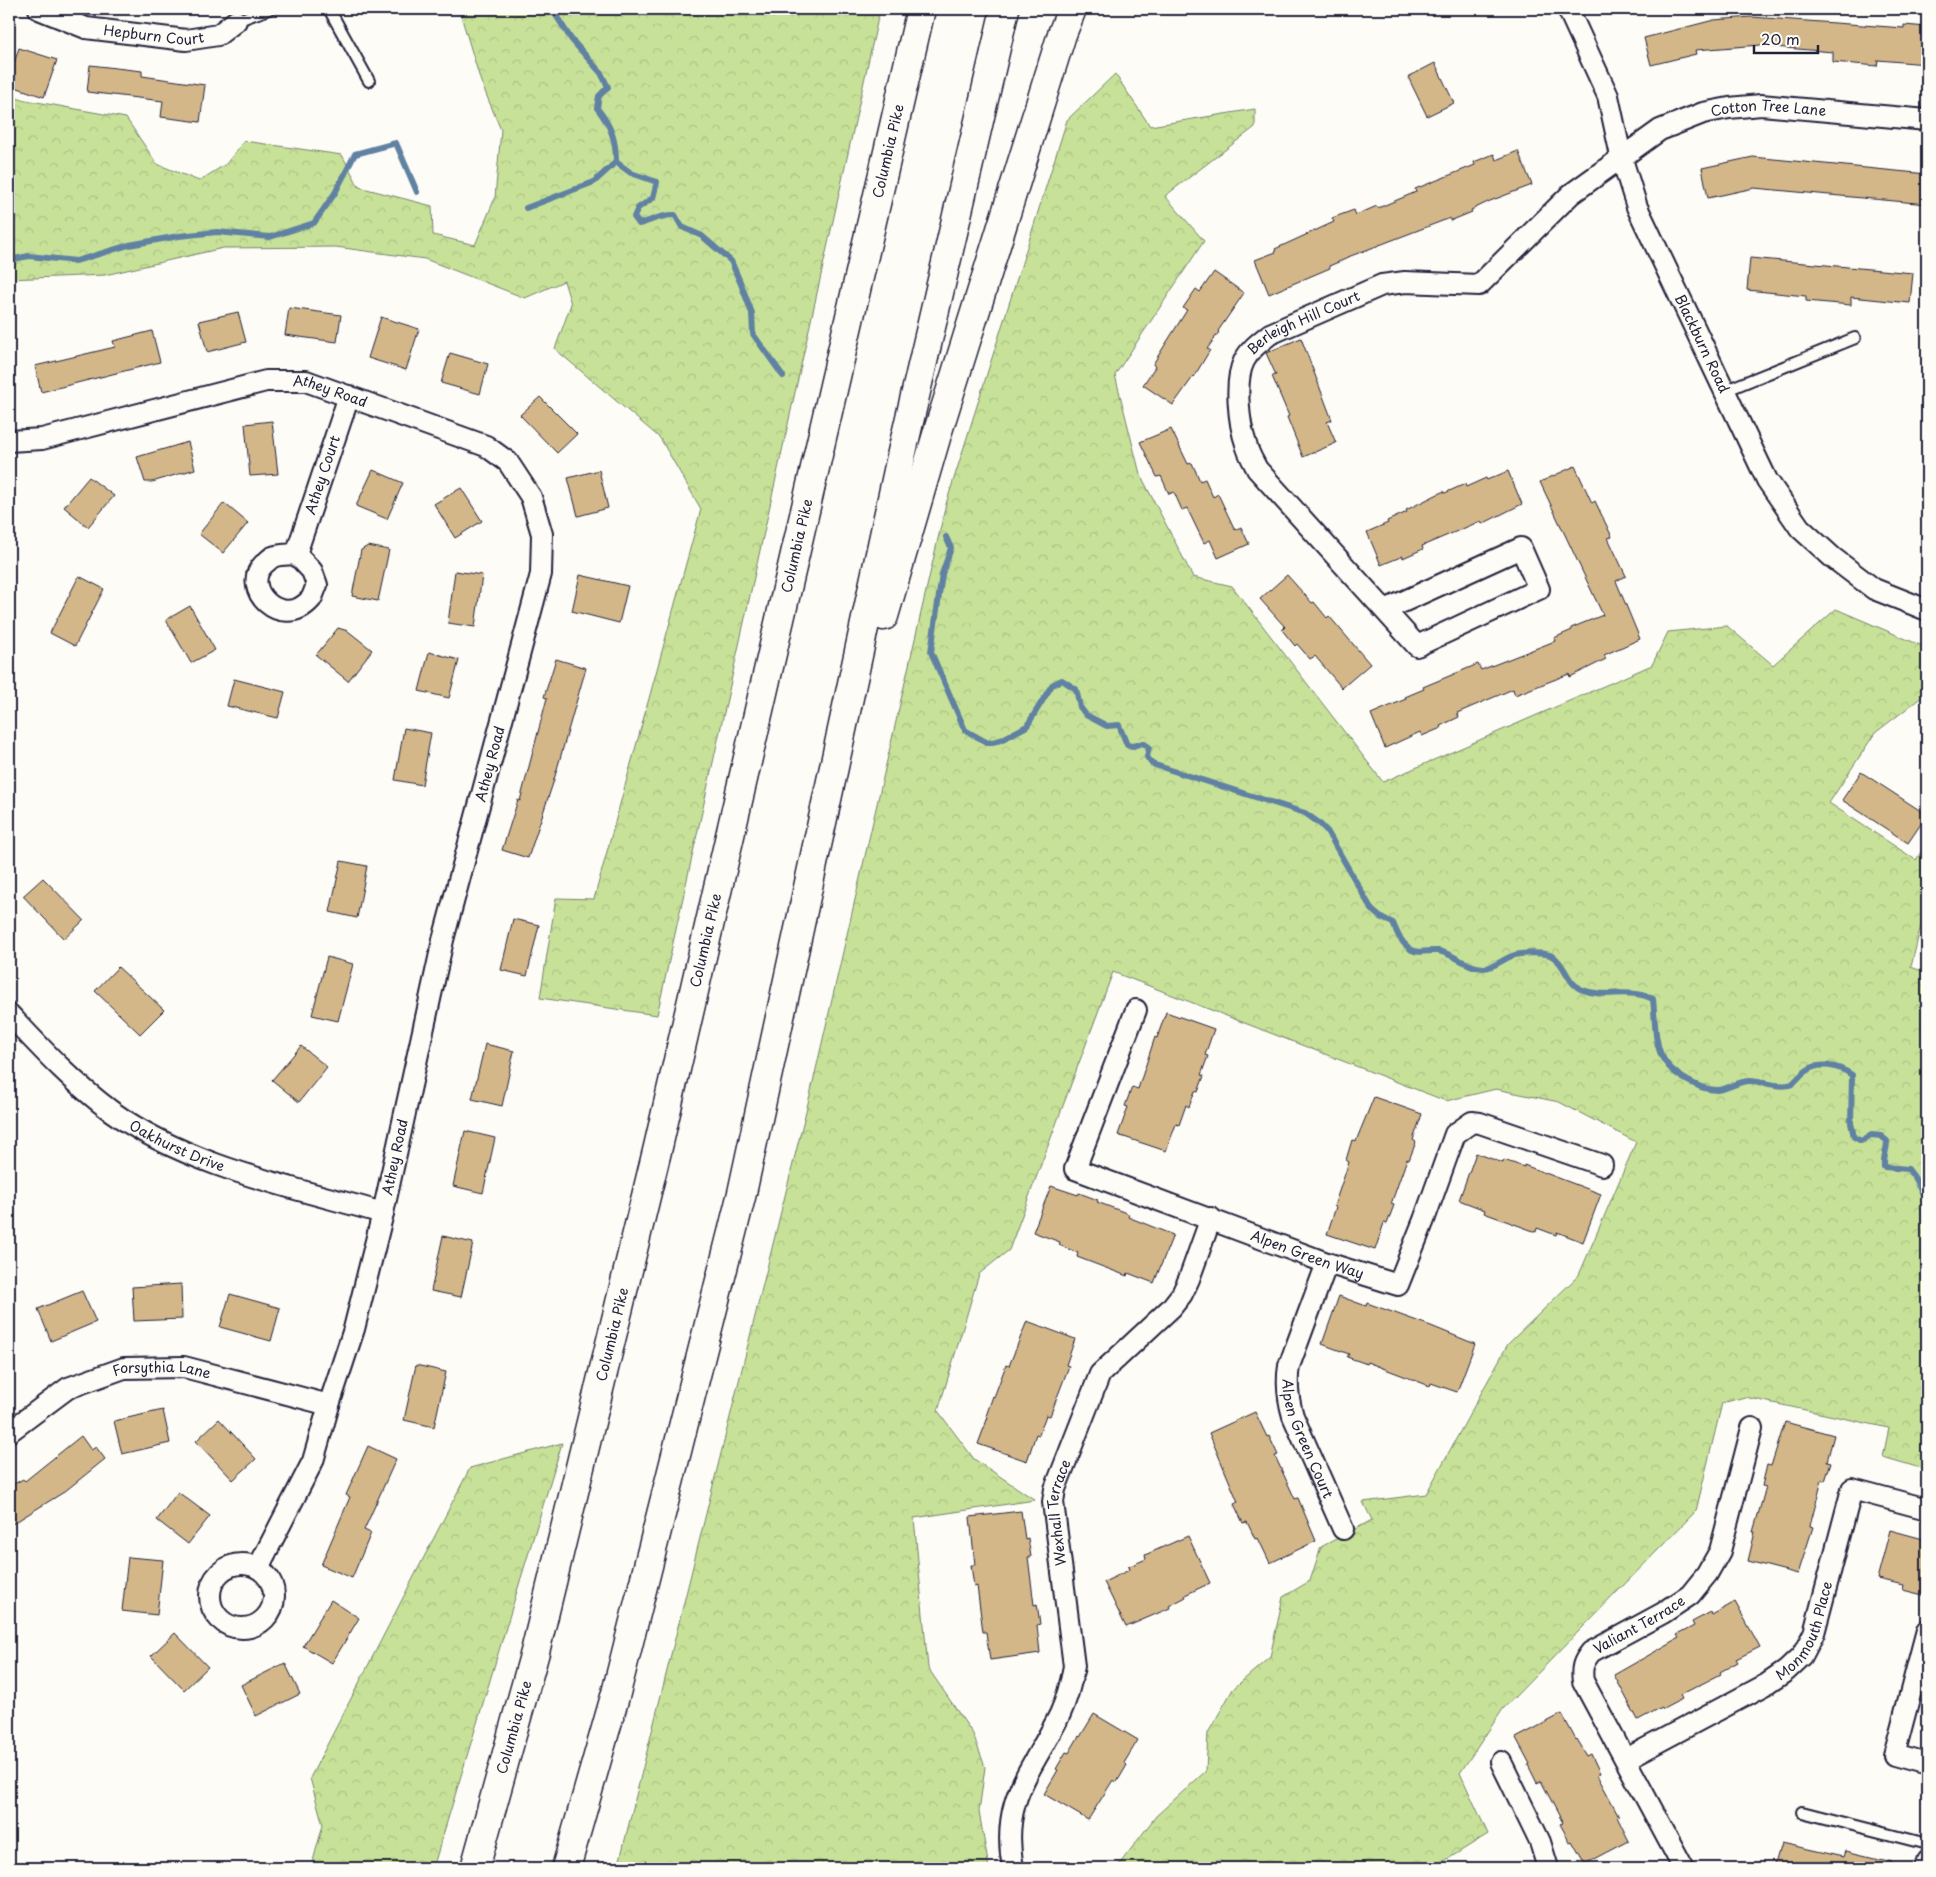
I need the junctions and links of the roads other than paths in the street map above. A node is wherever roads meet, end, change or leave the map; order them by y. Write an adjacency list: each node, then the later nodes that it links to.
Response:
1 (39, 9): 8 (street, Hepburn Court)
2 (270, 9): 8 (lane)
3 (329, 9): 9 (lane)
4 (921, 9): 39 (highway, Columbia Pike)
5 (1005, 9): 19 (highway)
6 (1072, 9): 19 (highway)
7 (1568, 9): 11 (street, Blackburn Road)
8 (236, 21)
9 (369, 81)
10 (1927, 120): 11 (street, Cotton Tree Lane)
11 (1621, 156): 13 (street, Blackburn Road); 17 (street, Berleigh Hill Court)
12 (1855, 338): 13 (lane)
13 (1724, 392): 18 (street, Blackburn Road)
14 (350, 396): 15 (street, Athey Road); 16 (street, Athey Court); 23 (street, Athey Road)
15 (9, 441)
16 (296, 554)
17 (1385, 610): 17 (street, Berleigh Hill Court)
18 (1927, 610)
19 (820, 838): 40 (highway)
20 (1136, 1010): 24 (street, Alpen Green Way)
21 (9, 1014): 23 (street, Oakhurst Drive)
22 (1602, 1165): 25 (street, Alpen Green Way)
23 (383, 1213): 26 (street, Athey Road)
24 (1211, 1218): 25 (street, Alpen Green Way); 41 (street, Wexhall Terrace)
25 (1327, 1263): 30 (street, Alpen Green Court)
26 (329, 1405): 28 (street, Forsythia Lane); 31 (street, Athey Road)
27 (1752, 1428): 33 (street, Valiant Terrace)
28 (9, 1432)
29 (1927, 1509): 33 (street, Monmouth Place)
30 (1343, 1529)
31 (258, 1568)
32 (1927, 1630): 35 (street)
33 (1626, 1759): 43 (street, Valiant Terrace)
34 (1501, 1762): 42 (street)
35 (1927, 1764)
36 (1802, 1812): 37 (lane)
37 (1927, 1844)
38 (1927, 1861): 44 (street)
39 (475, 1868)
40 (566, 1868)
41 (1013, 1868)
42 (1548, 1868)
43 (1681, 1868)
44 (1925, 1868)

